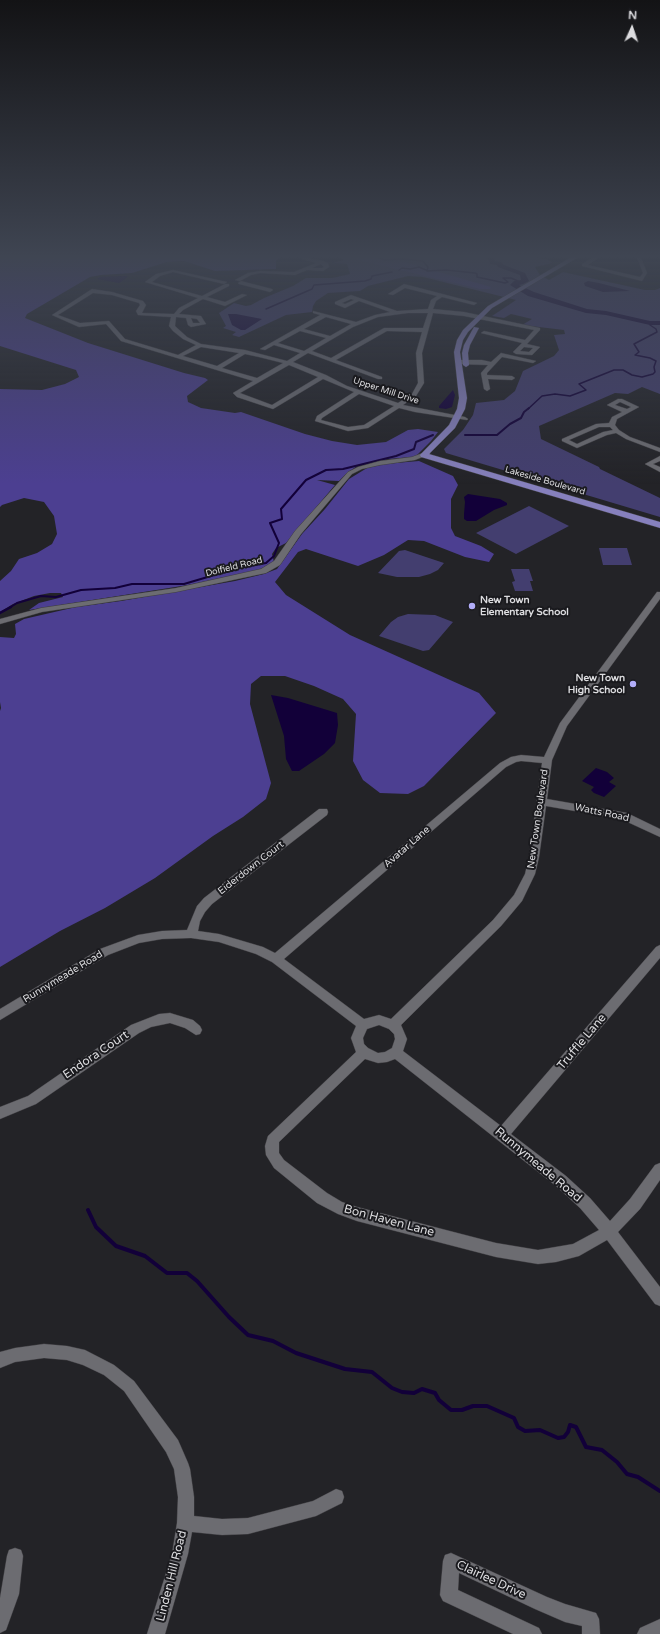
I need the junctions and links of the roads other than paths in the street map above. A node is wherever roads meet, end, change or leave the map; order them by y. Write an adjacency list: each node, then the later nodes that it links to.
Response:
1 (115, 331): 19 (street)
2 (177, 331): 15 (street, Upper Mill Drive)
3 (296, 331): 14 (street)
4 (308, 331): 13 (street)
5 (343, 331): 13 (street)
6 (381, 331): 20 (street)
7 (426, 331): 34 (street)
8 (473, 331): 23 (main road)
9 (536, 331): 12 (street)
10 (506, 332): 12 (street)
11 (484, 333): 12 (street)
12 (501, 337)
13 (331, 338): 18 (street)
14 (273, 343): 16 (street); 18 (street)
15 (200, 345): 17 (street, Upper Mill Drive); 19 (street)
16 (263, 349)
17 (245, 352): 22 (street, Upper Mill Drive); 25 (street)
18 (306, 352): 20 (street); 22 (street)
19 (178, 357): 25 (street)
20 (332, 360): 28 (street)
21 (533, 361): 24 (street)
22 (288, 362): 26 (street, Upper Mill Drive); 31 (street)
23 (462, 362): 24 (street); 27 (main road); 36 (main road)
24 (492, 364): 29 (street)
25 (218, 368): 31 (street)
26 (324, 376): 31 (street); 33 (street, Upper Mill Drive)
27 (468, 376)
28 (380, 378)
29 (484, 378): 30 (street); 32 (street)
30 (512, 378)
31 (256, 380)
32 (487, 390)
33 (358, 392): 34 (street, Upper Mill Drive); 34 (street)
34 (399, 406): 36 (street, Upper Mill Drive)
35 (626, 411): 37 (street)
36 (464, 417): 39 (main road); 41 (main road)
37 (612, 425): 38 (street); 38 (street)
38 (617, 431): 40 (street)
39 (437, 450): 41 (main road); 44 (main road, Lakeside Boulevard)
40 (660, 450)
41 (426, 454): 44 (main road); 46 (main road, Lakeside Boulevard); 48 (street, Dolfield Road)
42 (660, 458): 43 (street)
43 (660, 470)
44 (510, 476): 45 (main road, Lakeside Boulevard)
45 (660, 520)
46 (660, 525)
47 (660, 594): 49 (street, New Town Boulevard)
48 (0, 622)
49 (547, 760): 50 (street, New Town Boulevard); 55 (street, Avatar Lane)
50 (542, 802): 52 (street, Watts Road); 57 (street, New Town Boulevard)
51 (323, 812): 53 (street, Eiderdown Court)
52 (660, 833)
53 (191, 934): 55 (street, Runnymeade Road); 56 (street, Runnymeade Road)
54 (660, 950): 63 (street, Truffle Lane)
55 (276, 960): 58 (street, Runnymeade Road)
56 (0, 1016)
57 (393, 1025): 58 (street); 61 (street)
58 (364, 1026): 60 (street)
59 (196, 1030): 62 (street, Endora Court)
60 (364, 1052): 61 (street); 65 (street, Bon Haven Lane)
61 (396, 1052): 63 (street, Runnymeade Road)
62 (0, 1113)
63 (503, 1134): 65 (street, Runnymeade Road)
64 (660, 1169): 65 (street, Bon Haven Lane)
65 (609, 1231): 66 (street, Runnymeade Road)
66 (660, 1299)
67 (0, 1360): 69 (street, Linden Hill Road)
68 (336, 1498): 69 (street)
69 (185, 1523): 73 (street, Linden Hill Road)
70 (15, 1556): 71 (street)
71 (0, 1624)
72 (660, 1628): 76 (street)
73 (156, 1634)
74 (533, 1634): 75 (street, Clairlee Drive)
75 (591, 1634)
76 (646, 1634)

